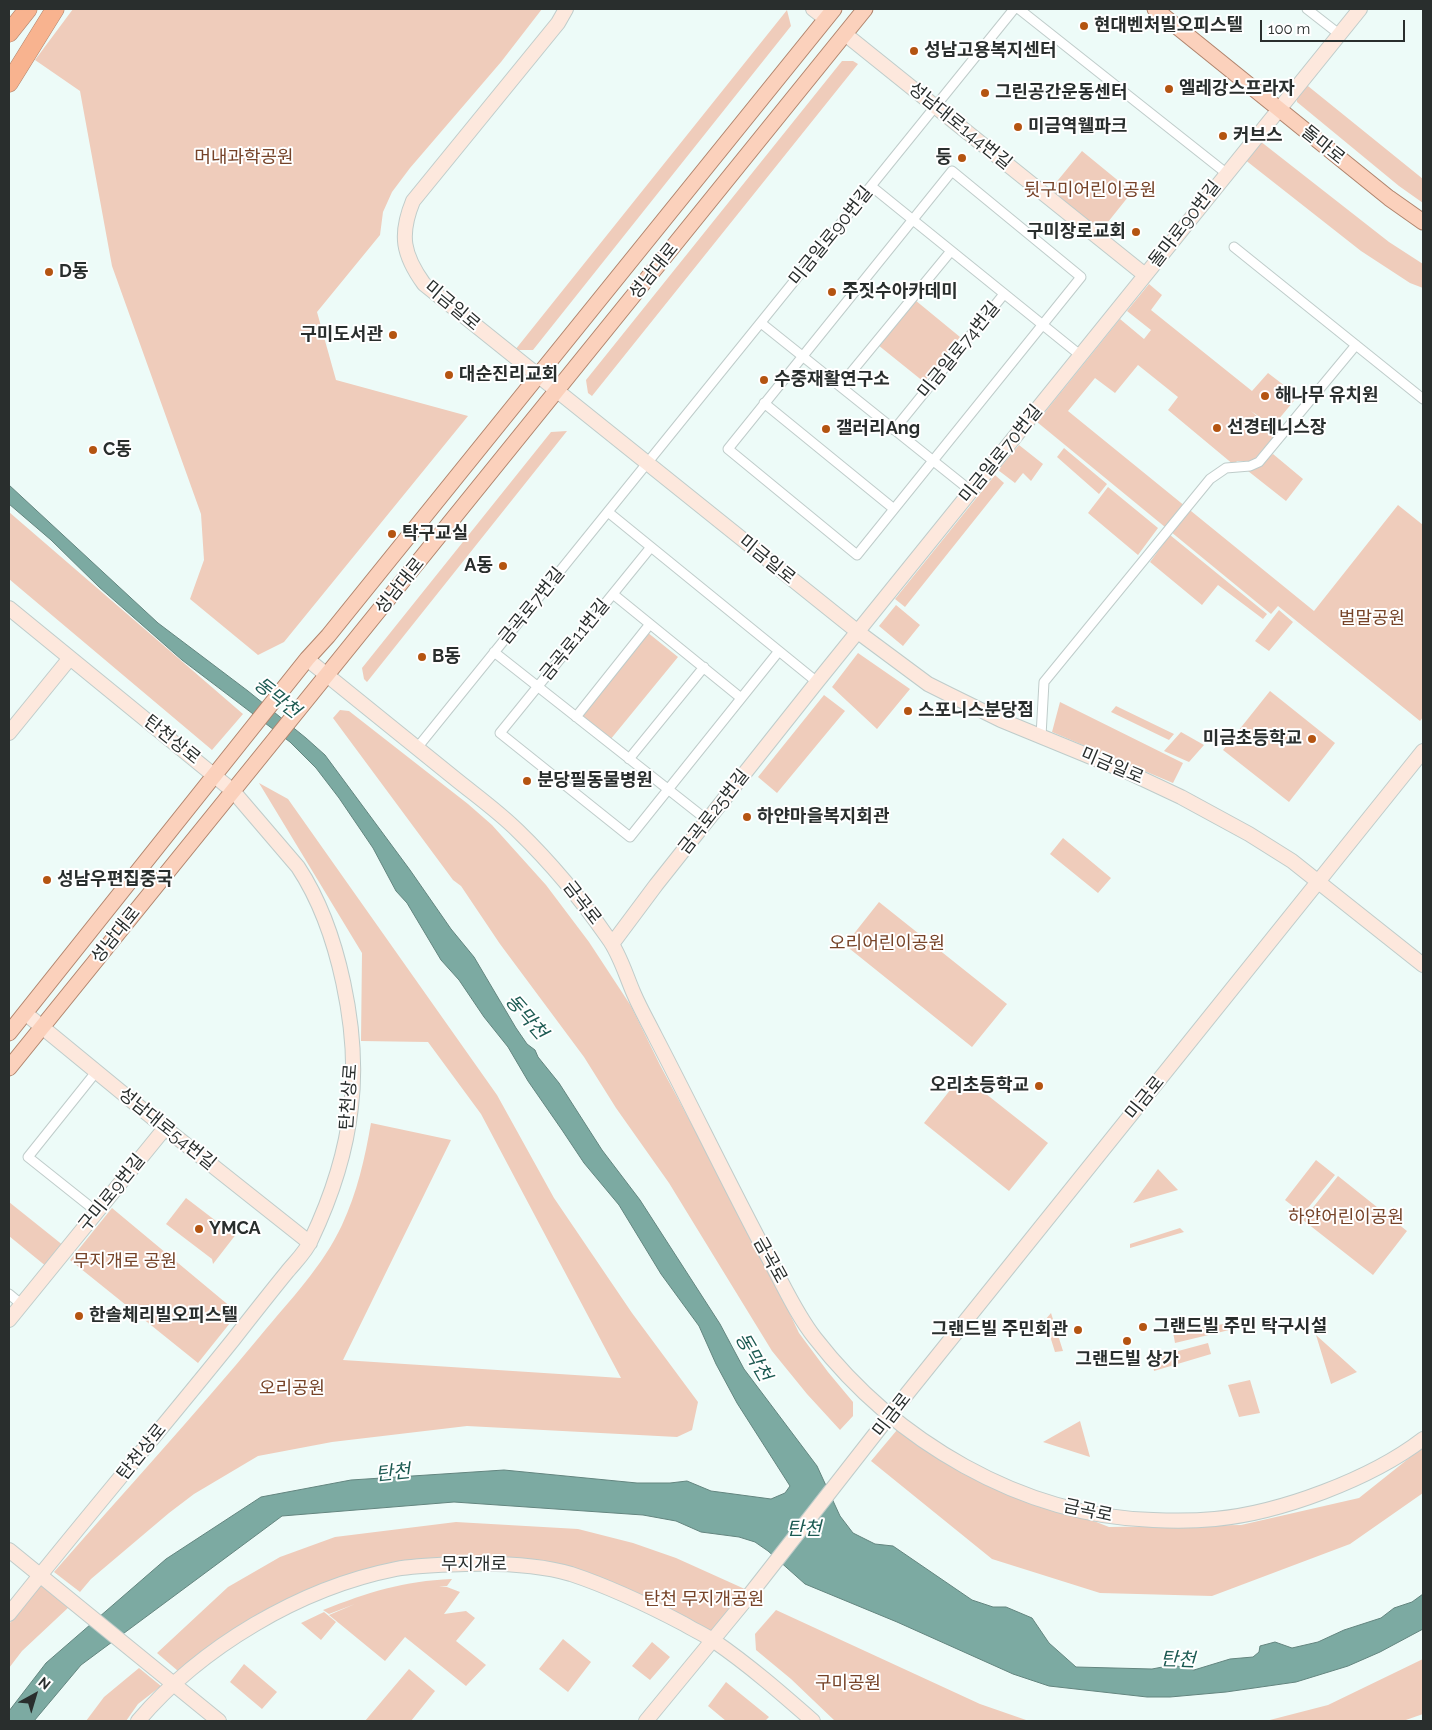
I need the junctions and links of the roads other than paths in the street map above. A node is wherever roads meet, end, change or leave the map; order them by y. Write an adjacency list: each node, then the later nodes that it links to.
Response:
1 (16, 9): 13 (highway)
2 (28, 9): 14 (highway)
3 (55, 9): 17 (highway)
4 (566, 9): 33 (street, 미금일로)
5 (813, 9): 12 (street)
6 (865, 9): 15 (main road, 성남대로)
7 (1014, 9): 18 (street, 미금일로90번길)
8 (1019, 9): 20 (street, 돌마로90번길)
9 (1154, 9): 19 (main road, 돌마로)
10 (1307, 9): 16 (street)
11 (1360, 9): 16 (street, 돌마로90번길)
12 (830, 14): 33 (main road, 성남대로)
13 (9, 17)
14 (9, 33)
15 (845, 34): 18 (street, 성남대로144번길); 35 (main road, 성남대로)
16 (1339, 34): 19 (street, 돌마로90번길)
17 (9, 82)
18 (936, 107): 21 (street, 미금일로90번길); 26 (street, 성남대로144번길)
19 (1278, 109): 20 (street, 돌마로90번길); 23 (main road, 돌마로)
20 (1226, 174): 26 (street, 돌마로90번길)
21 (872, 186): 22 (street); 28 (street, 미금일로90번길)
22 (913, 220): 25 (street); 29 (street); 31 (street)
23 (1423, 222)
24 (1234, 247): 30 (street)
25 (951, 251): 27 (street); 34 (street)
26 (1145, 275): 32 (street, 미금일로70번길)
27 (1004, 294): 29 (street, 미금일로74번길); 38 (street, 미금일로74번길)
28 (761, 323): 31 (street); 40 (street, 미금일로90번길)
29 (1042, 325): 32 (street, 미금일로74번길); 39 (street)
30 (1356, 345): 36 (street); 60 (street)
31 (802, 355): 34 (street); 37 (street)
32 (1080, 355): 41 (street, 미금일로70번길)
33 (538, 375): 35 (street, 미금일로); 52 (main road, 성남대로)
34 (840, 386): 38 (street)
35 (557, 391): 40 (street, 미금일로); 54 (main road, 성남대로)
36 (1423, 399)
37 (764, 403): 42 (street); 42 (street)
38 (894, 430): 39 (street)
39 (933, 460): 41 (street); 42 (street)
40 (647, 464): 43 (street, 금곡로7번길); 48 (street, 미금일로)
41 (971, 491): 48 (street, 미금일로70번길)
42 (894, 509)
43 (608, 512): 44 (street); 50 (street, 금곡로7번길)
44 (651, 547): 45 (street, 금곡로11번길); 49 (street)
45 (613, 594): 47 (street, 금곡로11번길); 56 (street, 금곡로11번길)
46 (9, 608): 51 (street, 탄천상로)
47 (650, 624): 53 (street, 금곡로11번길); 58 (street)
48 (858, 632): 55 (street, 금곡로25번길); 60 (street, 미금일로)
49 (779, 651): 55 (street); 57 (street)
50 (494, 652): 56 (street, 금곡로11번길); 61 (street, 금곡로7번길)
51 (70, 658): 59 (street); 64 (street, 탄천상로)
52 (308, 659): 54 (street, 금곡로); 64 (main road, 성남대로)
53 (704, 667): 57 (street, 금곡로11번길); 63 (street)
54 (328, 676): 61 (street, 금곡로); 66 (main road, 성남대로)
55 (817, 682): 67 (street, 금곡로25번길)
56 (538, 687): 58 (street, 금곡로11번길); 65 (street, 금곡로11번길)
57 (741, 698): 65 (street)
58 (576, 717): 63 (street, 금곡로11번길)
59 (9, 733)
60 (1041, 736): 68 (street, 미금일로)
61 (417, 748): 69 (street, 금곡로)
62 (1423, 751): 68 (street, 미금로)
63 (629, 759): 65 (street, 금곡로11번길)
64 (216, 776): 66 (street, 탄천상로); 71 (main road, 성남대로)
65 (668, 789): 67 (street, 금곡로11번길)
66 (233, 791): 72 (main road, 성남대로); 78 (street, 탄천상로)
67 (707, 820): 69 (street, 금곡로25번길)
68 (1318, 881): 70 (street, 미금일로); 82 (street, 미금로)
69 (612, 944): 82 (street, 금곡로)
70 (1423, 965)
71 (25, 1013): 72 (street, 성남대로54번길); 73 (main road, 성남대로)
72 (42, 1027): 74 (main road, 성남대로); 75 (street, 성남대로54번길)
73 (9, 1033)
74 (9, 1068)
75 (96, 1072): 76 (street, 성남대로54번길); 77 (street)
76 (164, 1128): 77 (street, 구미로9번길); 78 (street, 성남대로54번길)
77 (97, 1212): 80 (street, 구미로9번길)
78 (310, 1243): 85 (street, 탄천상로)
79 (9, 1294): 80 (street)
80 (21, 1304): 81 (street, 구미로9번길)
81 (9, 1320)
82 (890, 1415): 83 (street, 금곡로); 87 (street, 미금로)
83 (1423, 1439)
84 (9, 1550): 85 (street)
85 (40, 1575): 86 (street, 탄천상로); 88 (street)
86 (9, 1614)
87 (713, 1640): 88 (street, 무지개로); 91 (street); 92 (street, 무지개로)
88 (174, 1684): 89 (street, 무지개로); 90 (street)
89 (138, 1721)
90 (219, 1721)
91 (646, 1721)
92 (812, 1721)

